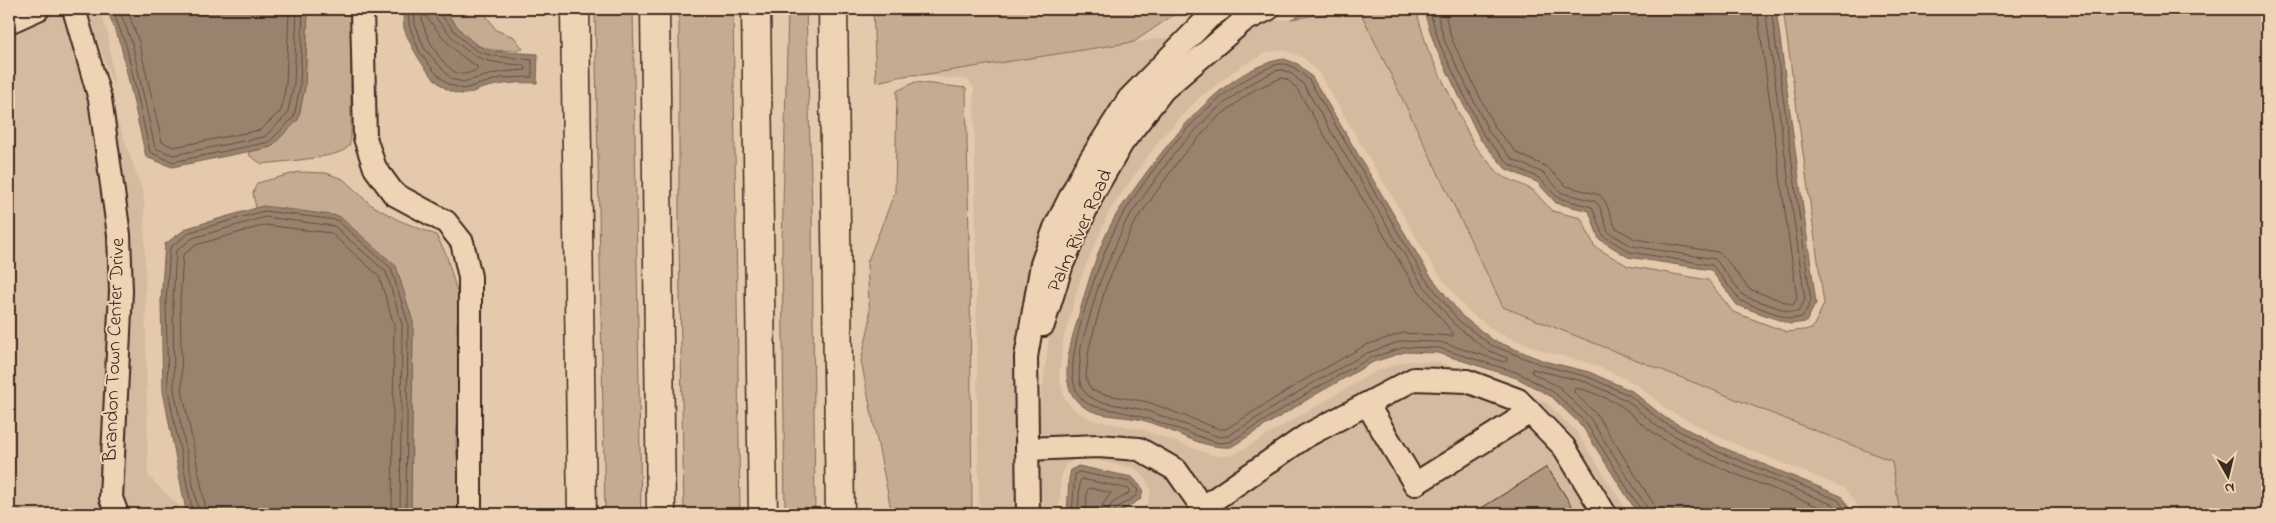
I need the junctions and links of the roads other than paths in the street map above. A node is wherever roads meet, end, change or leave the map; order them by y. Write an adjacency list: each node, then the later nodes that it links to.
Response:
1 (38, 9): 10 (street)
2 (74, 9): 15 (street, Brandon Town Center Drive)
3 (362, 9): 16 (street)
4 (575, 9): 17 (highway)
5 (655, 9): 18 (highway)
6 (832, 9): 20 (highway)
7 (1221, 9): 13 (street, Palm River Road)
8 (1268, 9): 13 (street, Palm River Road)
9 (757, 15): 19 (highway)
10 (9, 22)
11 (1367, 404): 12 (street); 12 (street); 14 (street)
12 (1530, 412): 22 (street)
13 (1028, 439): 14 (street); 21 (street, Palm River Road)
14 (1205, 511)
15 (118, 514)
16 (470, 514)
17 (582, 514)
18 (661, 514)
19 (763, 514)
20 (840, 514)
21 (1028, 514)
22 (1606, 514)

